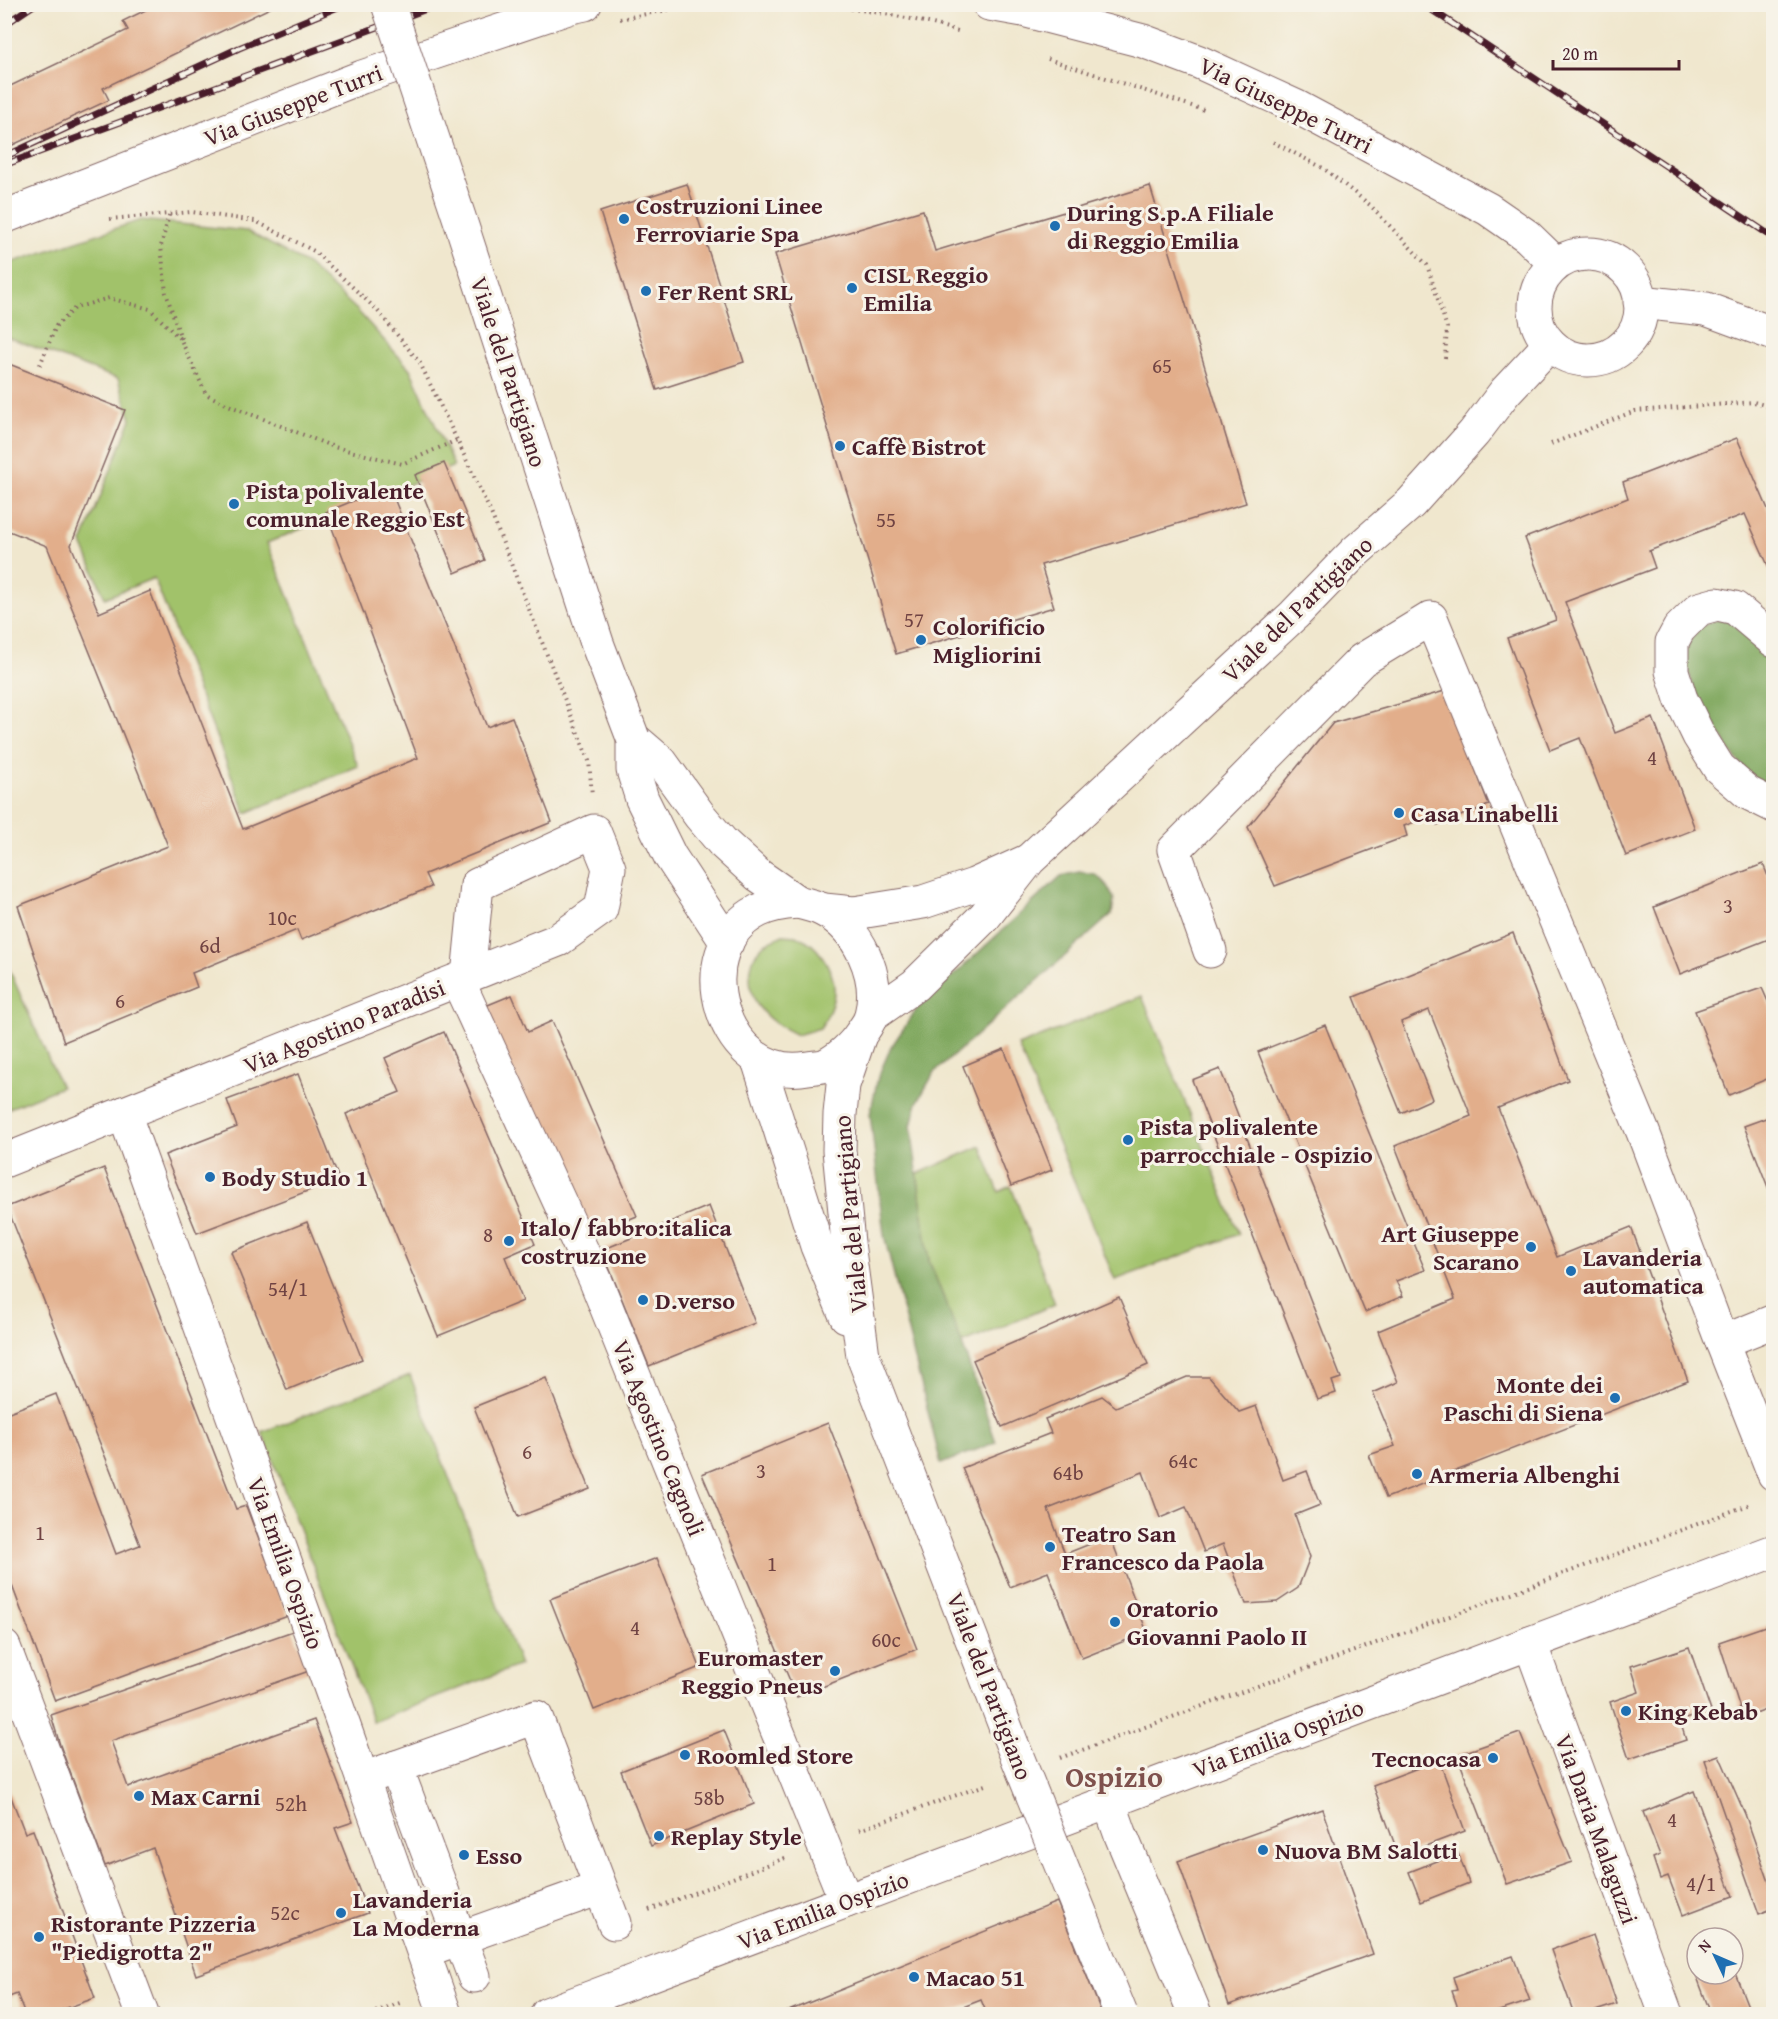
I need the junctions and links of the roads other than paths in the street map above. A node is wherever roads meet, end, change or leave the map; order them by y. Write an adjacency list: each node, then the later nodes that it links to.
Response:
1 (388, 4): 10 (street, Viale del Partigiano, bridge)
2 (585, 4): 4 (street, Via Giuseppe Turri)
3 (989, 4): 5 (street, Via Giuseppe Turri)
4 (4, 217)
5 (1556, 264): 6 (street); 8 (street)
6 (1640, 302): 7 (street); 8 (street)
7 (1773, 334)
8 (1550, 344): 12 (street, Viale del Partigiano)
9 (1773, 641): 11 (street)
10 (633, 738): 13 (street, Viale del Partigiano); 14 (street, Viale del Partigiano)
11 (1773, 806)
12 (1029, 860): 13 (street, Viale del Partigiano); 17 (street, Viale del Partigiano)
13 (811, 906): 14 (street, Viale del Partigiano); 17 (street, Viale del Partigiano)
14 (727, 944): 18 (street, Viale del Partigiano)
15 (1210, 951): 22 (street)
16 (463, 978): 16 (street, Via Agostino Paradisi); 19 (street, Via Agostino Paradisi); 32 (street, Via Agostino Cagnoli)
17 (865, 1027): 18 (street, Viale del Partigiano); 23 (street, Viale del Partigiano)
18 (758, 1060): 23 (street, Viale del Partigiano)
19 (124, 1113): 20 (street, Via Agostino Paradisi); 29 (street, Via Emilia Ospizio)
20 (4, 1161)
21 (1773, 1321): 22 (street)
22 (1722, 1342): 24 (street)
23 (863, 1356): 40 (street, Viale del Partigiano, bridge)
24 (1773, 1474)
25 (1773, 1551): 26 (street, Via Emilia Ospizio)
26 (1530, 1643): 30 (street, Via Emilia Ospizio); 42 (street, Via Daria Malaguzzi)
27 (4, 1647): 38 (street)
28 (396, 1767): 29 (street); 31 (street); 34 (street)
29 (363, 1779): 35 (street, Via Emilia Ospizio)
30 (1109, 1802): 32 (street, Via Emilia Ospizio); 41 (street)
31 (600, 1888): 33 (street); 34 (street)
32 (846, 1901): 39 (street, Via Emilia Ospizio)
33 (614, 1923)
34 (459, 1937): 35 (street); 36 (street)
35 (422, 1952): 37 (street, Via Emilia Ospizio)
36 (474, 1976)
37 (440, 2002)
38 (142, 2014)
39 (547, 2014)
40 (1121, 2014)
41 (1195, 2014)
42 (1665, 2014)

